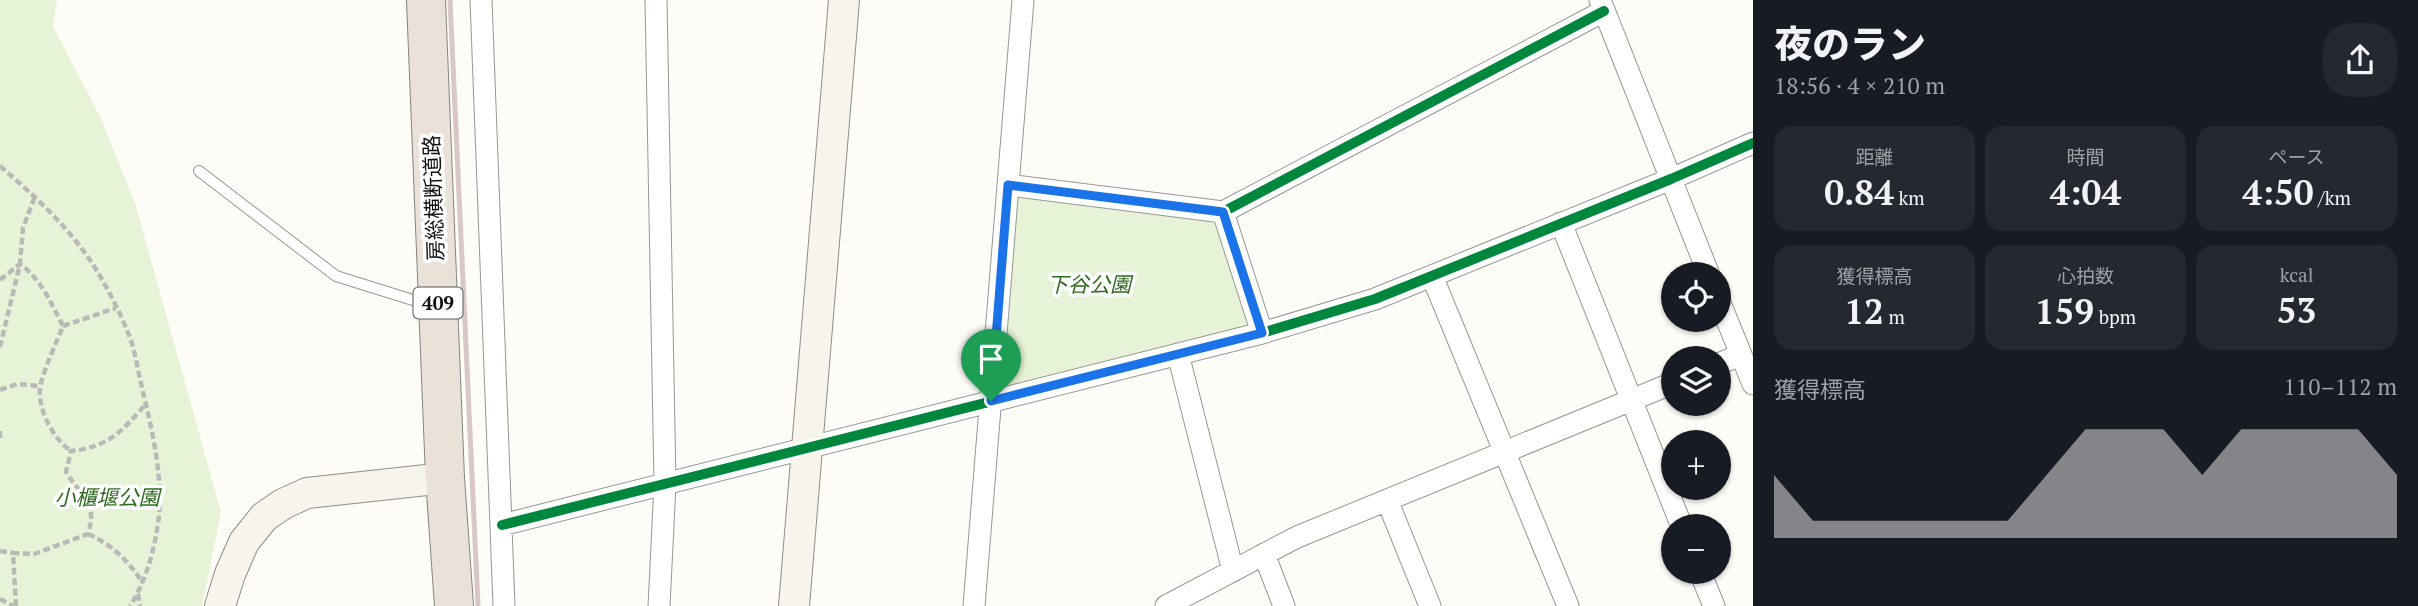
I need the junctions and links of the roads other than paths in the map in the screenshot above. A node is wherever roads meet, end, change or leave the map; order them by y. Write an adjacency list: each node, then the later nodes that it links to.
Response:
1 (426, 0): 15 (highway, 房総横断道路 / 409)
2 (481, 0): 31 (street)
3 (656, 0): 28 (street)
4 (844, 0): 25 (street)
5 (1023, 0): 10 (street)
6 (1602, 6): 9 (street); 11 (street)
7 (1753, 143): 9 (street)
8 (199, 171): 15 (lane)
9 (1671, 179): 12 (street); 13 (street)
10 (1008, 185): 11 (street); 24 (street)
11 (1223, 212): 17 (street)
12 (1561, 223): 14 (street); 23 (street)
13 (1704, 262)
14 (1432, 276): 17 (street); 26 (street)
15 (438, 308): 27 (highway, 房総横断道路 / 409)
16 (1731, 330): 19 (street)
17 (1262, 333): 18 (street)
18 (1178, 354): 24 (street); 33 (street)
19 (1741, 355): 20 (street); 21 (street)
20 (1731, 359)
21 (1753, 384)
22 (1661, 388): 23 (street)
23 (1631, 400): 26 (street); 30 (street)
24 (991, 401): 25 (street); 40 (street)
25 (807, 448): 28 (street); 39 (street)
26 (1504, 452): 29 (street); 44 (street)
27 (445, 478): 35 (street); 36 (highway, 房総横断道路 / 409)
28 (665, 484): 31 (street); 38 (street)
29 (1387, 500): 32 (street); 43 (street)
30 (1677, 514)
31 (502, 525): 37 (street)
32 (1264, 554): 33 (street); 42 (street)
33 (1233, 570): 41 (street)
34 (1705, 584): 45 (street)
35 (220, 606)
36 (453, 606)
37 (504, 606)
38 (659, 606)
39 (794, 606)
40 (974, 606)
41 (1166, 606)
42 (1284, 606)
43 (1430, 606)
44 (1568, 606)
45 (1714, 606)

